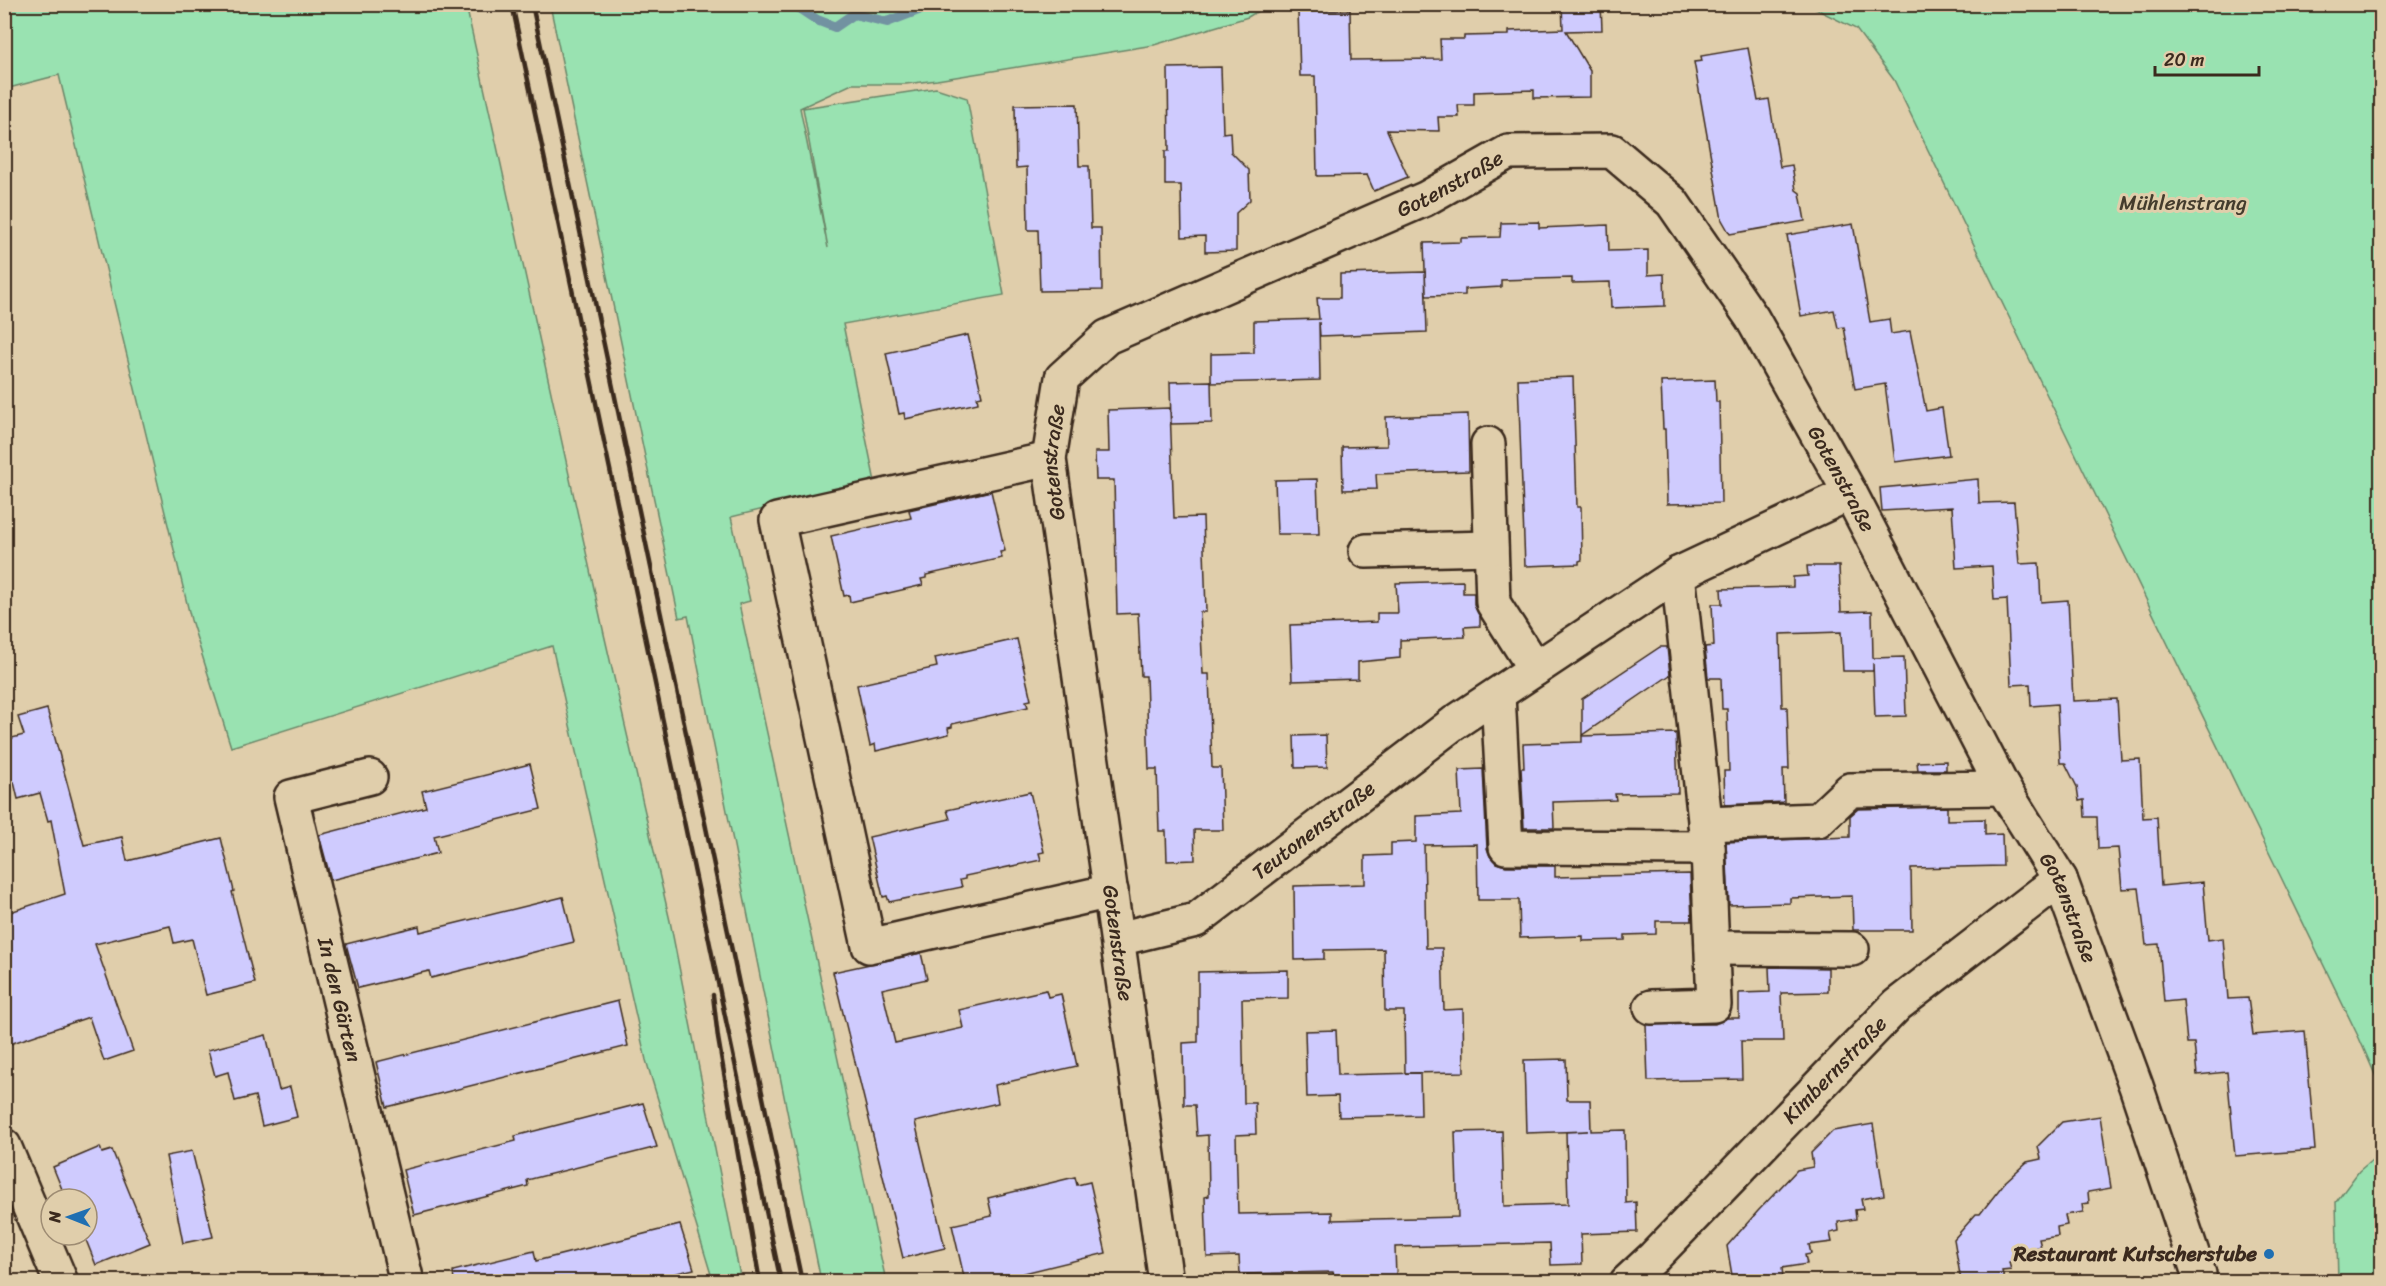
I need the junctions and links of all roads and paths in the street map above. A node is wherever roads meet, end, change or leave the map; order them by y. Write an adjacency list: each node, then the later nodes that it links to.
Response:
1 (1488, 444): 4 (street)
2 (1049, 459): 3 (street, Gotenstraße); 13 (street, Gotenstraße); 13 (street)
3 (1850, 493): 6 (street, Teutonenstraße); 10 (street, Gotenstraße)
4 (1491, 548): 5 (street); 7 (street)
5 (1366, 551)
6 (1678, 574): 7 (street, Teutonenstraße); 11 (street)
7 (1535, 669): 8 (street, Teutonenstraße)
8 (1498, 695): 11 (street); 14 (street, Teutonenstraße)
9 (370, 777): 20 (street, In den Gärten)
10 (2003, 788): 11 (street); 12 (street, Gotenstraße)
11 (1707, 836): 15 (street)
12 (2060, 879): 22 (street, Kimbernstraße); 23 (street, Gotenstraße)
13 (1111, 891): 14 (street, Gotenstraße)
14 (1118, 939): 21 (street, Gotenstraße)
15 (1712, 948): 16 (street); 17 (street)
16 (1852, 949)
17 (1651, 1007)
18 (4, 1146): 19 (street)
19 (61, 1281)
20 (407, 1281)
21 (1166, 1281)
22 (1627, 1281)
23 (2199, 1281)

